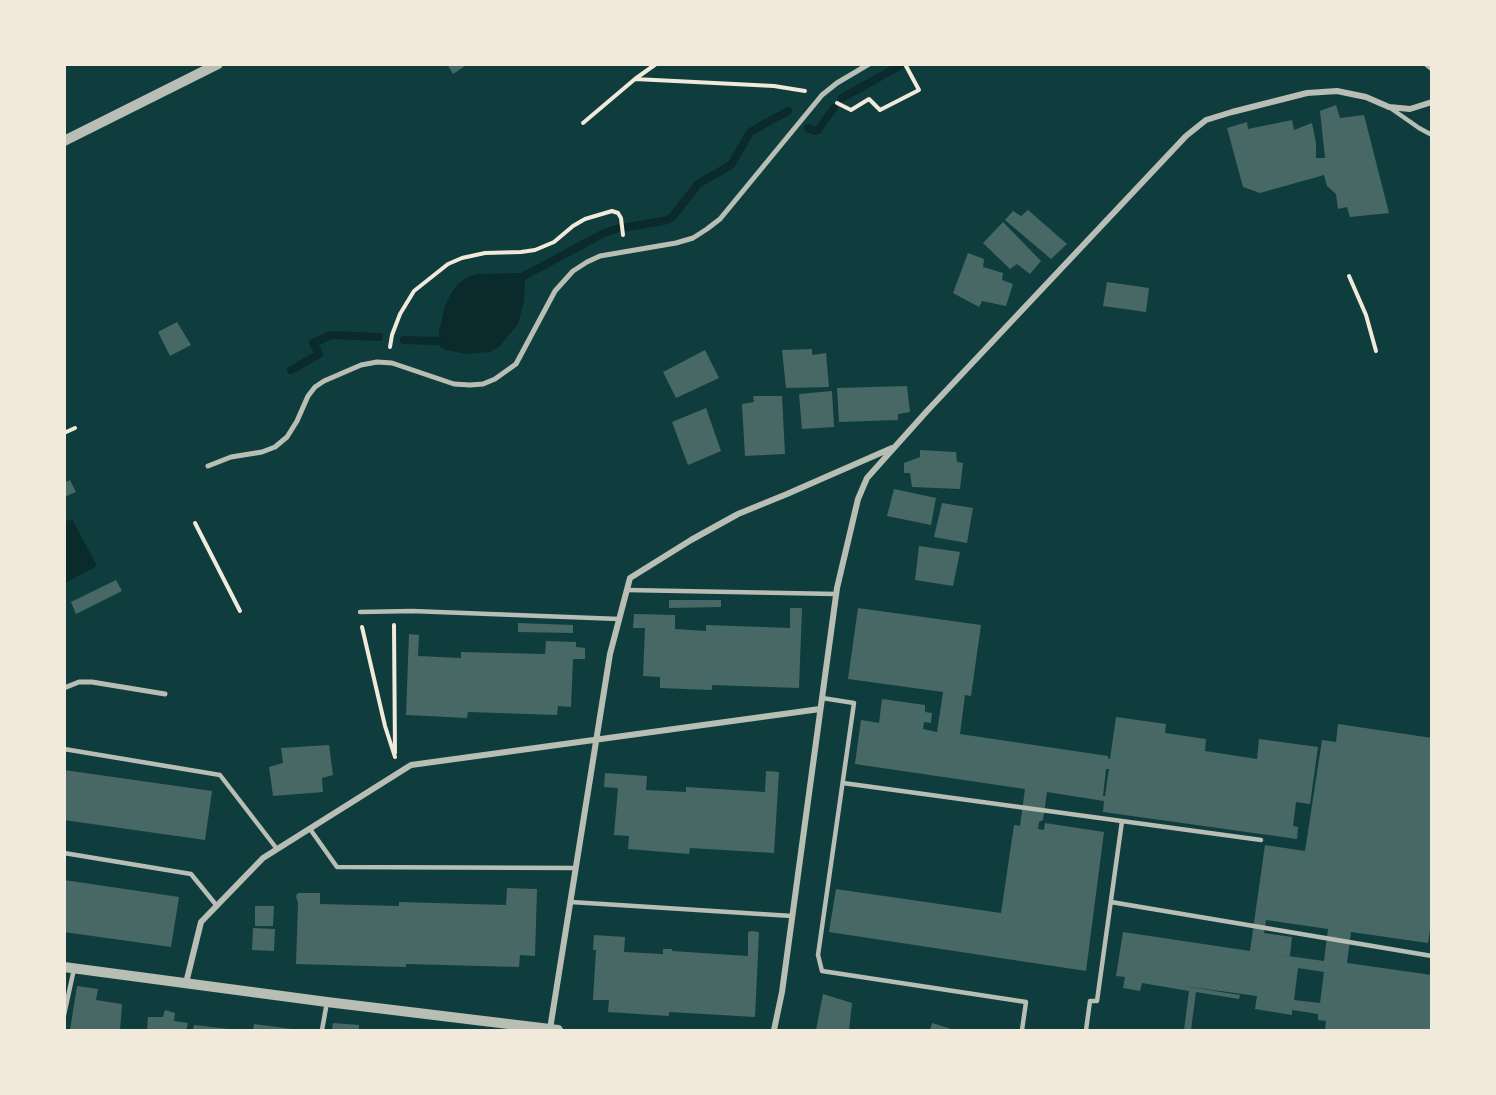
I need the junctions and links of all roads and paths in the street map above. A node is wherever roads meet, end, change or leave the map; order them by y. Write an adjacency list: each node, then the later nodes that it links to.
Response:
1 (218, 64): 14 (street)
2 (656, 64): 7 (path)
3 (869, 64): 18 (street)
4 (906, 64): 9 (path)
5 (1426, 64): 6 (street)
6 (1431, 69)
7 (635, 79): 8 (path); 12 (path)
8 (813, 92)
9 (833, 100)
10 (1431, 102): 11 (street)
11 (1389, 107): 13 (lane); 21 (street)
12 (583, 123)
13 (1431, 135)
14 (64, 141)
15 (623, 235): 18 (path)
16 (1349, 276): 17 (path)
17 (1376, 351)
18 (388, 363): 22 (street)
19 (75, 428): 20 (path)
20 (64, 433)
21 (894, 447): 24 (street); 25 (street)
22 (208, 466)
23 (195, 523): 26 (path)
24 (627, 590): 25 (lane); 29 (street)
25 (836, 594): 32 (street)
26 (240, 611)
27 (394, 611): 28 (lane); 29 (lane); 36 (path)
28 (360, 612): 36 (path)
29 (619, 619): 34 (street)
30 (64, 688): 31 (street)
31 (165, 694)
32 (822, 698): 33 (street); 38 (lane)
33 (820, 709): 34 (street); 48 (street)
34 (596, 739): 37 (street); 44 (street)
35 (64, 749): 42 (lane)
36 (395, 757): 37 (path)
37 (399, 772): 40 (street)
38 (843, 783): 39 (lane); 57 (lane)
39 (1122, 821): 41 (lane); 46 (lane)
40 (310, 829): 42 (street); 44 (lane)
41 (1261, 840)
42 (277, 849): 47 (street)
43 (64, 853): 47 (lane)
44 (576, 868): 45 (street)
45 (571, 902): 48 (lane); 55 (street)
46 (1111, 902): 49 (lane); 58 (lane)
47 (217, 906): 51 (street)
48 (792, 916): 56 (street)
49 (1431, 956)
50 (69, 968): 51 (street); 53 (lane)
51 (186, 983): 52 (street)
52 (327, 1002): 54 (lane); 55 (street)
53 (64, 1015)
54 (322, 1030)
55 (554, 1030)
56 (774, 1030)
57 (1022, 1030)
58 (1086, 1030)

